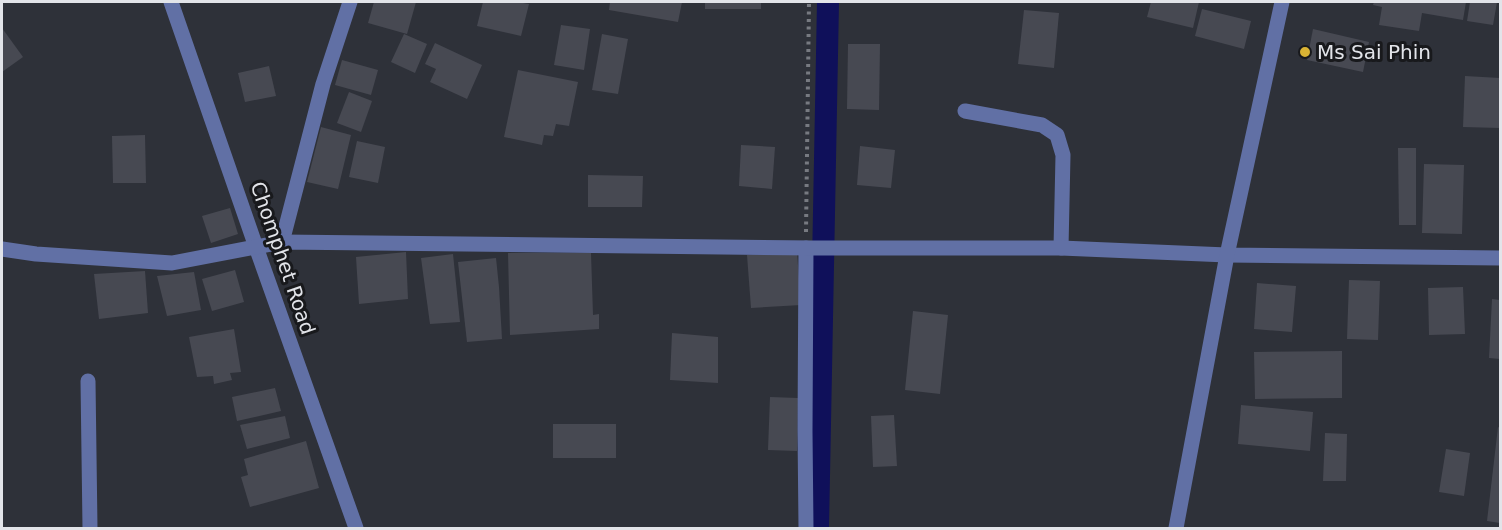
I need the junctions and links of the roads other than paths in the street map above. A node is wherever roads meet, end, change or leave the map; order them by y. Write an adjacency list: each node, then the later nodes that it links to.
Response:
1 (171, 2): 6 (street, Chomphet Road)
2 (350, 2): 5 (street)
3 (1282, 2): 10 (street)
4 (965, 111): 8 (street)
5 (282, 242): 6 (street); 7 (street)
6 (256, 248): 9 (street); 14 (street, Chomphet Road)
7 (809, 248): 8 (street); 15 (street)
8 (1061, 248): 10 (street)
9 (2, 249)
10 (1227, 255): 11 (street); 16 (street)
11 (1500, 258)
12 (88, 381): 13 (street)
13 (90, 528)
14 (356, 528)
15 (806, 528)
16 (1176, 528)

